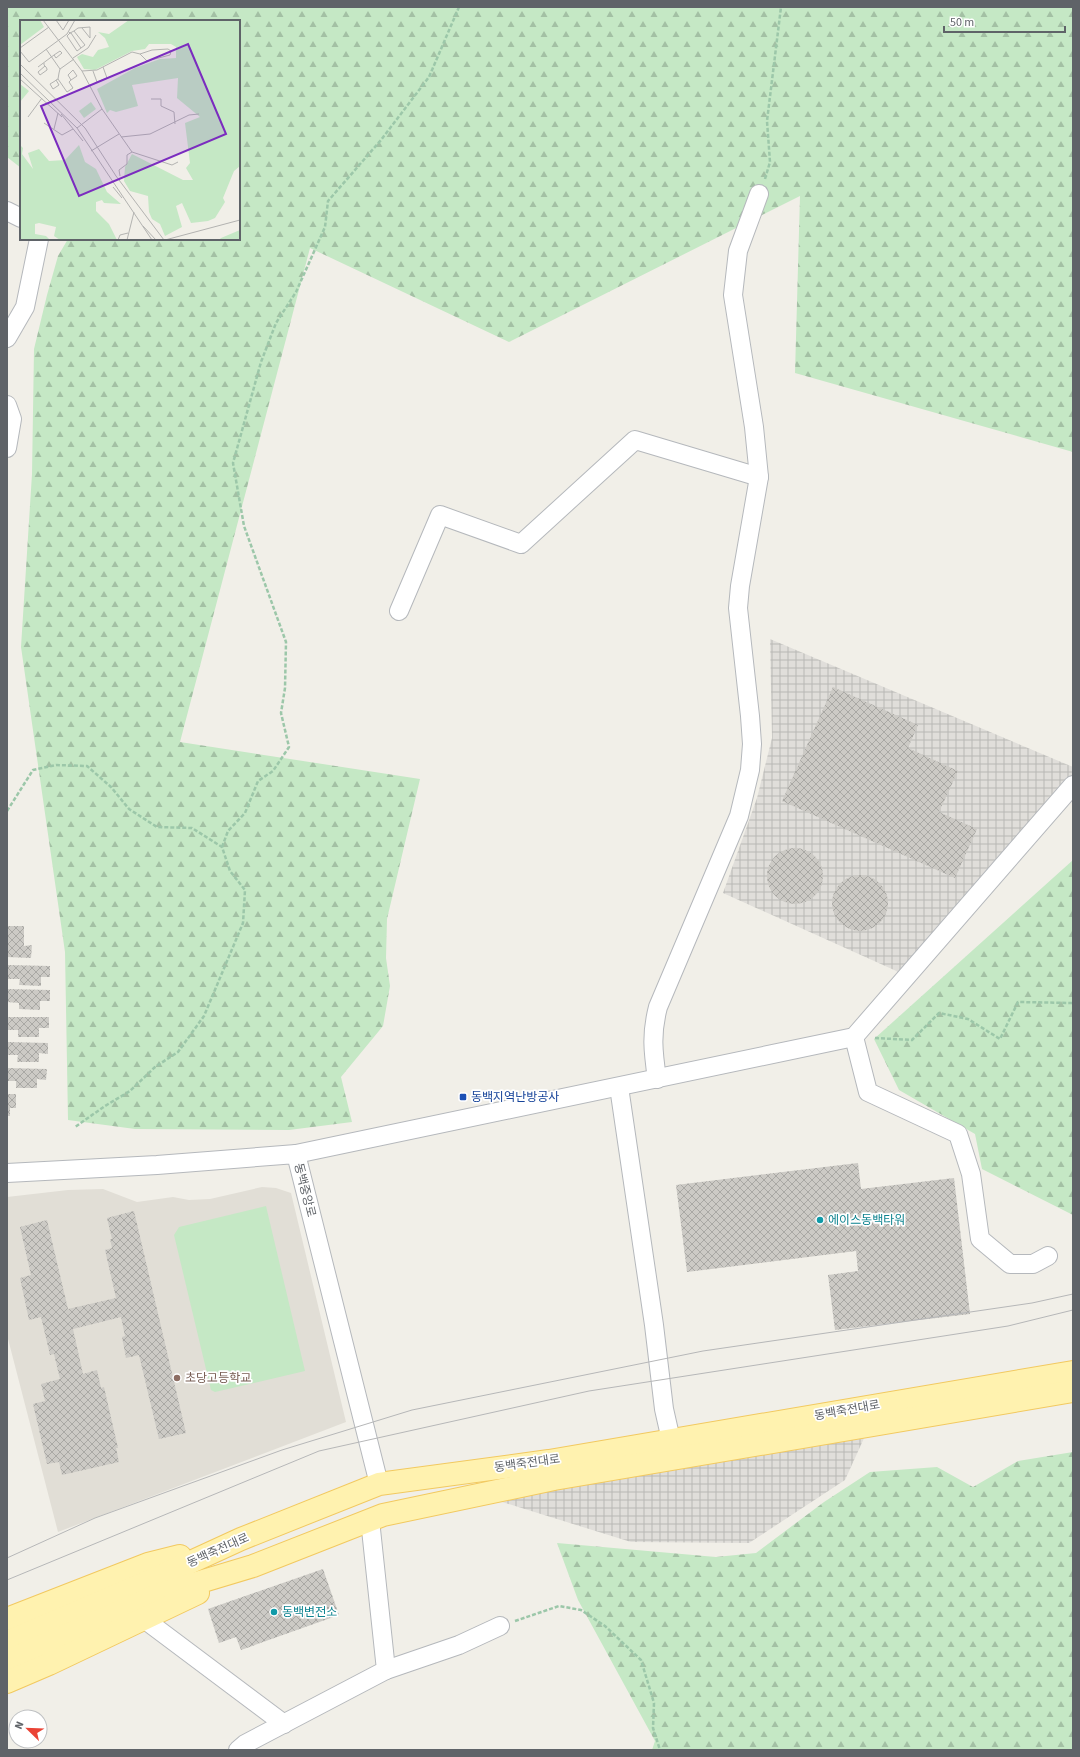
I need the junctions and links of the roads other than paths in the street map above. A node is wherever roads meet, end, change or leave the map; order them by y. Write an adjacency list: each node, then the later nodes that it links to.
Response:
1 (759, 194): 8 (street)
2 (7, 211): 3 (street)
3 (20, 218)
4 (39, 240): 5 (street)
5 (7, 338)
6 (7, 405): 7 (street)
7 (7, 448)
8 (759, 476): 9 (street); 12 (street)
9 (399, 611)
10 (1073, 785): 11 (street)
11 (854, 1037): 12 (street); 16 (street)
12 (657, 1079): 13 (street)
13 (619, 1087): 14 (street); 19 (street)
14 (296, 1154): 15 (street, 동백중앙로); 20 (street, 동백중앙로)
15 (7, 1173)
16 (1048, 1256)
17 (1073, 1372): 19 (main road, 동백죽전대로)
18 (1073, 1391): 21 (main road, 동백죽전대로)
19 (671, 1440): 20 (main road, 동백죽전대로)
20 (379, 1484): 22 (main road, 동백죽전대로)
21 (370, 1520): 23 (main road, 동백죽전대로); 29 (street)
22 (241, 1540): 24 (main road); 27 (main road, 동백죽전대로)
23 (253, 1566): 25 (main road); 28 (main road, 동백죽전대로)
24 (7, 1619)
25 (144, 1620): 30 (main road); 31 (street)
26 (500, 1626): 29 (street)
27 (7, 1642)
28 (7, 1661)
29 (386, 1670): 31 (street)
30 (7, 1682)
31 (284, 1724): 32 (street)
32 (238, 1750)

